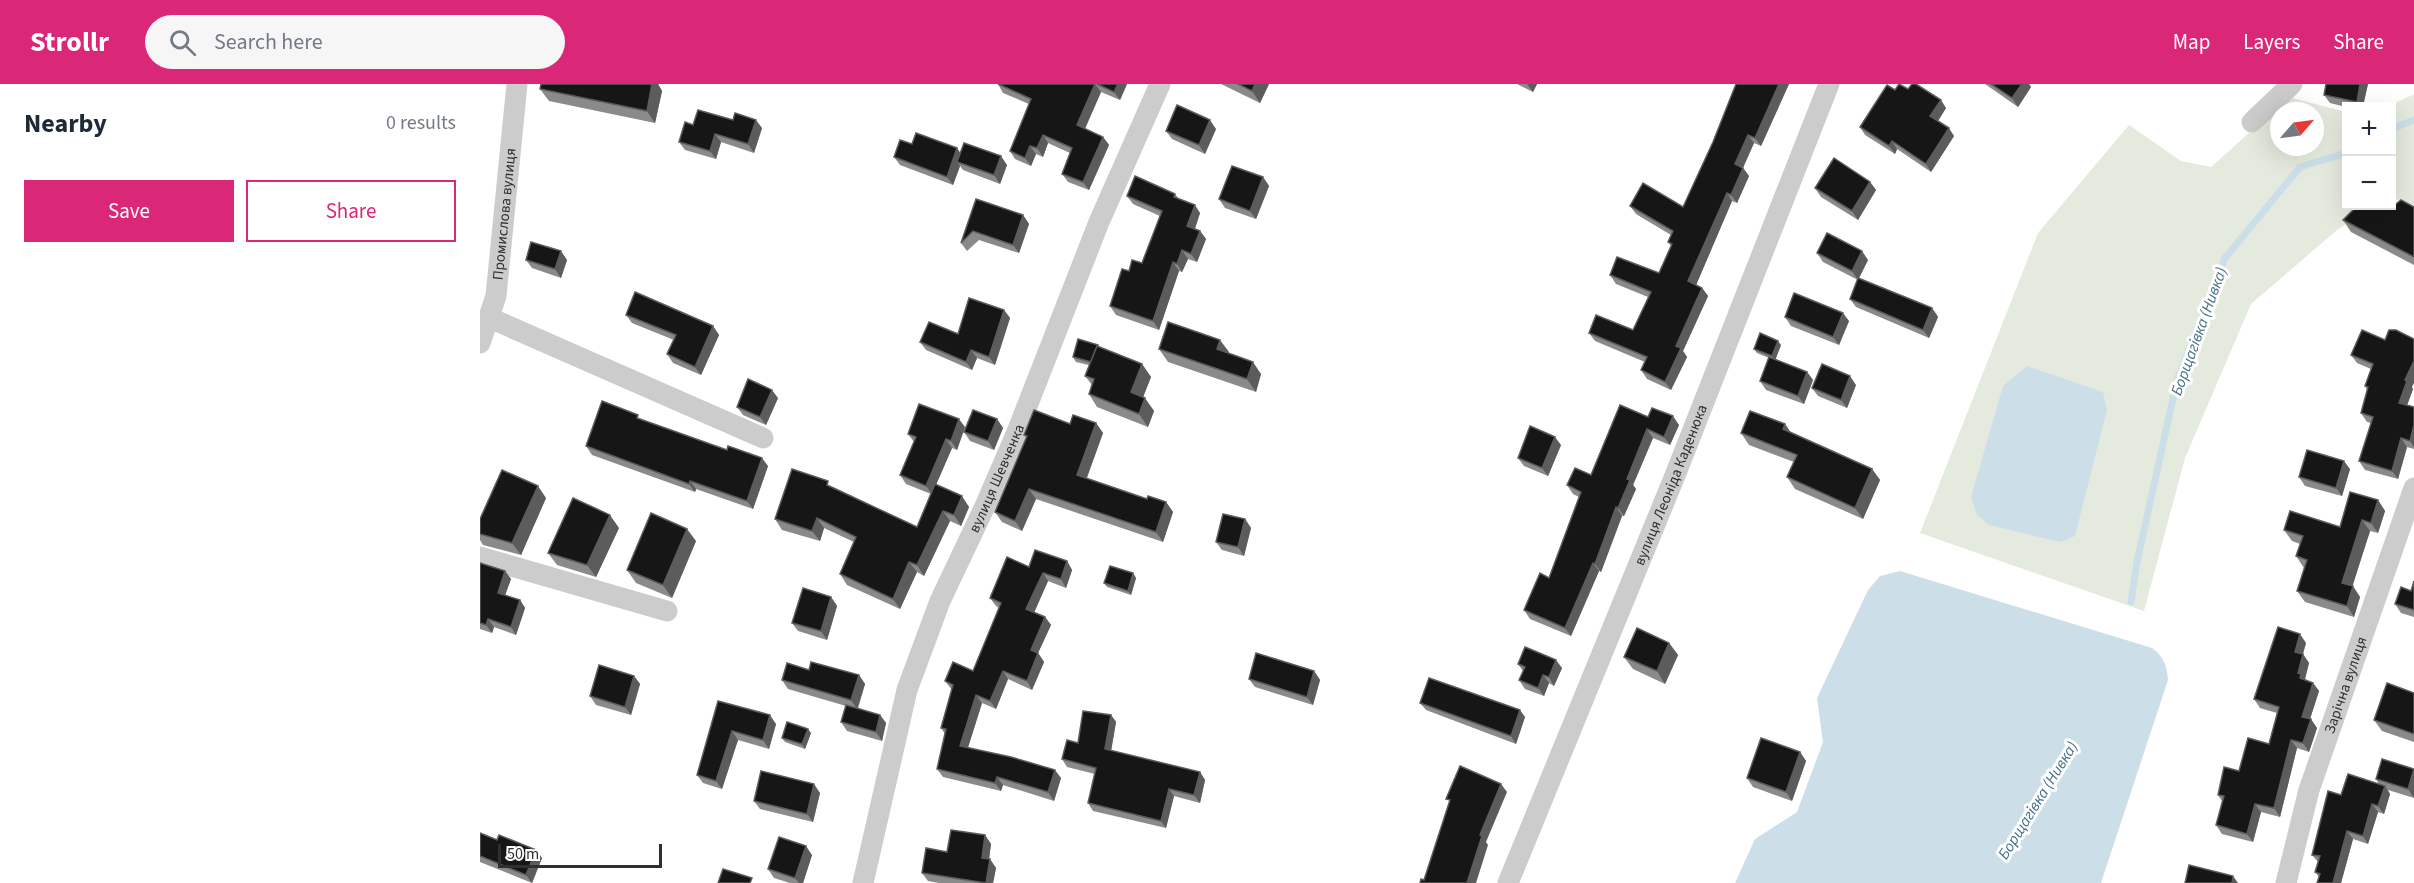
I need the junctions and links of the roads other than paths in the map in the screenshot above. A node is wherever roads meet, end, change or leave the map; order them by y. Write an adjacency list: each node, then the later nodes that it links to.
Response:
1 (517, 84): 6 (street, Промислова вулиця)
2 (1160, 84): 12 (street, вулиця Шевченка)
3 (1829, 84): 13 (street, вулиця Леоніда Каденюка)
4 (2292, 84): 5 (street)
5 (2252, 122)
6 (490, 318): 7 (street, Промислова вулиця); 8 (street)
7 (480, 343)
8 (763, 438)
9 (2414, 488): 14 (street, Зарічна вулиця)
10 (480, 558): 11 (street)
11 (667, 611)
12 (863, 883)
13 (1508, 883)
14 (2286, 883)

